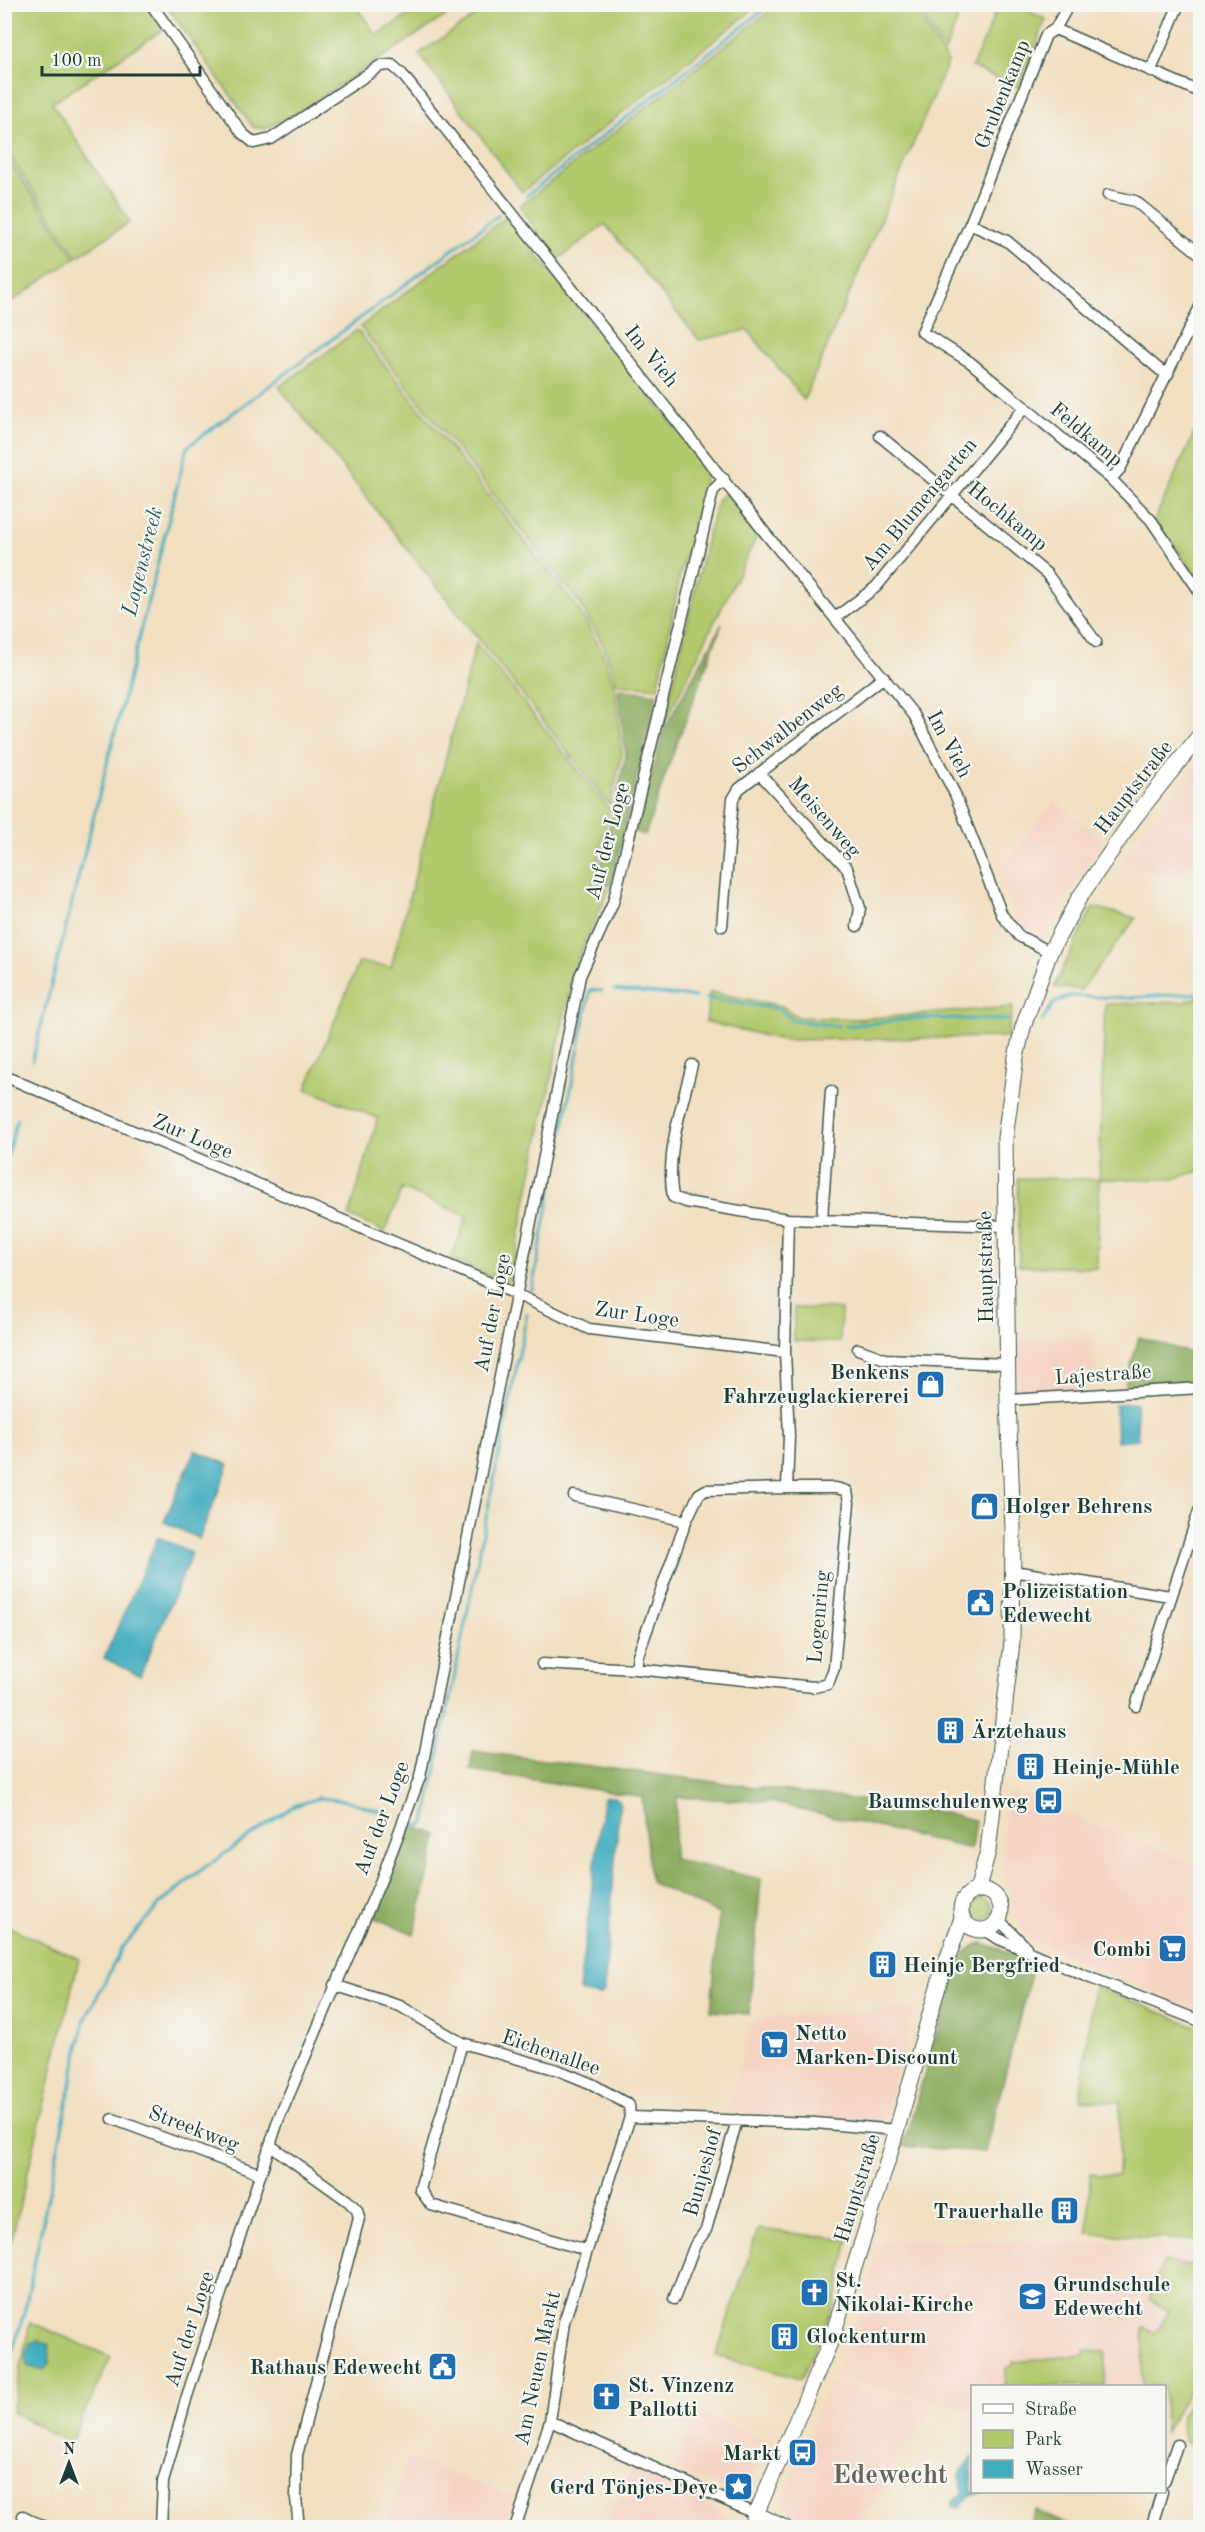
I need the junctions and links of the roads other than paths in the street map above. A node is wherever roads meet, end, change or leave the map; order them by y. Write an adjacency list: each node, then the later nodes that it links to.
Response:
1 (151, 4): 15 (street, Im Vieh)
2 (1069, 4): 4 (street)
3 (1179, 4): 5 (street)
4 (1055, 29): 5 (street, Grubenkamp); 8 (street, Grubenkamp)
5 (1151, 70): 6 (street, Grubenkamp)
6 (1200, 92)
7 (1108, 195): 9 (street)
8 (970, 224): 11 (street, Grubenkamp); 12 (street)
9 (1200, 254)
10 (1200, 307): 12 (street)
11 (922, 332): 13 (street, Feldkamp)
12 (1168, 374): 16 (street)
13 (1025, 407): 16 (street, Feldkamp); 17 (street, Am Blumengarten)
14 (880, 436): 17 (street, Hochkamp)
15 (724, 479): 19 (street, Im Vieh); 33 (street, Auf der Loge)
16 (1111, 479): 18 (street, Feldkamp)
17 (953, 497): 19 (street, Am Blumengarten); 20 (street, Hochkamp)
18 (1200, 592)
19 (835, 618): 21 (street, Im Vieh)
20 (1096, 642)
21 (884, 677): 23 (street, Schwalbenweg); 26 (street, Im Vieh)
22 (1200, 735): 26 (main road, Hauptstraße)
23 (759, 773): 24 (street, Schwalbenweg); 25 (street, Meisenweg)
24 (722, 926)
25 (857, 926)
26 (1050, 952): 32 (main road, Hauptstraße)
27 (692, 1065): 30 (street)
28 (4, 1076): 33 (street, Zur Loge)
29 (831, 1091): 31 (street)
30 (788, 1219): 31 (street); 35 (street)
31 (822, 1219): 32 (street)
32 (1005, 1226): 36 (main road, Hauptstraße)
33 (516, 1294): 35 (street, Zur Loge); 54 (street, Auf der Loge)
34 (858, 1349): 36 (street)
35 (785, 1352): 39 (street)
36 (1007, 1364): 38 (main road, Hauptstraße)
37 (1200, 1388): 38 (street, Lajestraße)
38 (1008, 1400): 43 (main road, Hauptstraße)
39 (787, 1488): 42 (street, Logenring); 46 (street, Logenring)
40 (574, 1496): 42 (street)
41 (1199, 1511): 44 (street)
42 (686, 1521): 46 (street, Logenring)
43 (1013, 1571): 44 (street); 48 (main road, Hauptstraße)
44 (1170, 1596): 47 (street)
45 (542, 1664): 46 (street, Logenring)
46 (636, 1669)
47 (1136, 1706)
48 (983, 1892): 49 (main road); 50 (main road)
49 (962, 1918): 51 (main road); 53 (main road, Hauptstraße)
50 (998, 1919): 51 (main road); 52 (street)
51 (979, 1929): 52 (street); 53 (main road, Hauptstraße)
52 (1034, 1954): 55 (street)
53 (949, 1955): 60 (main road, Hauptstraße)
54 (334, 1985): 56 (street, Eichenallee); 61 (street, Auf der Loge)
55 (1200, 2021)
56 (462, 2043): 57 (street, Eichenallee); 63 (street)
57 (630, 2117): 59 (street); 63 (street, Am Neuen Markt)
58 (113, 2119): 62 (street, Streekweg)
59 (737, 2120): 60 (street); 64 (street, Bunjeshof)
60 (897, 2130): 70 (main road, Hauptstraße)
61 (270, 2145): 62 (street, Auf der Loge); 73 (street)
62 (260, 2174): 72 (street, Auf der Loge)
63 (585, 2250): 65 (street, Am Neuen Markt)
64 (674, 2299)
65 (550, 2421): 70 (street); 74 (street, Am Neuen Markt)
66 (1177, 2445): 67 (street)
67 (1166, 2476)
68 (1162, 2493): 76 (street)
69 (23, 2516): 71 (street)
70 (753, 2521): 75 (main road)
71 (46, 2528)
72 (161, 2528)
73 (299, 2528)
74 (515, 2528)
75 (785, 2528)
76 (1151, 2528)

